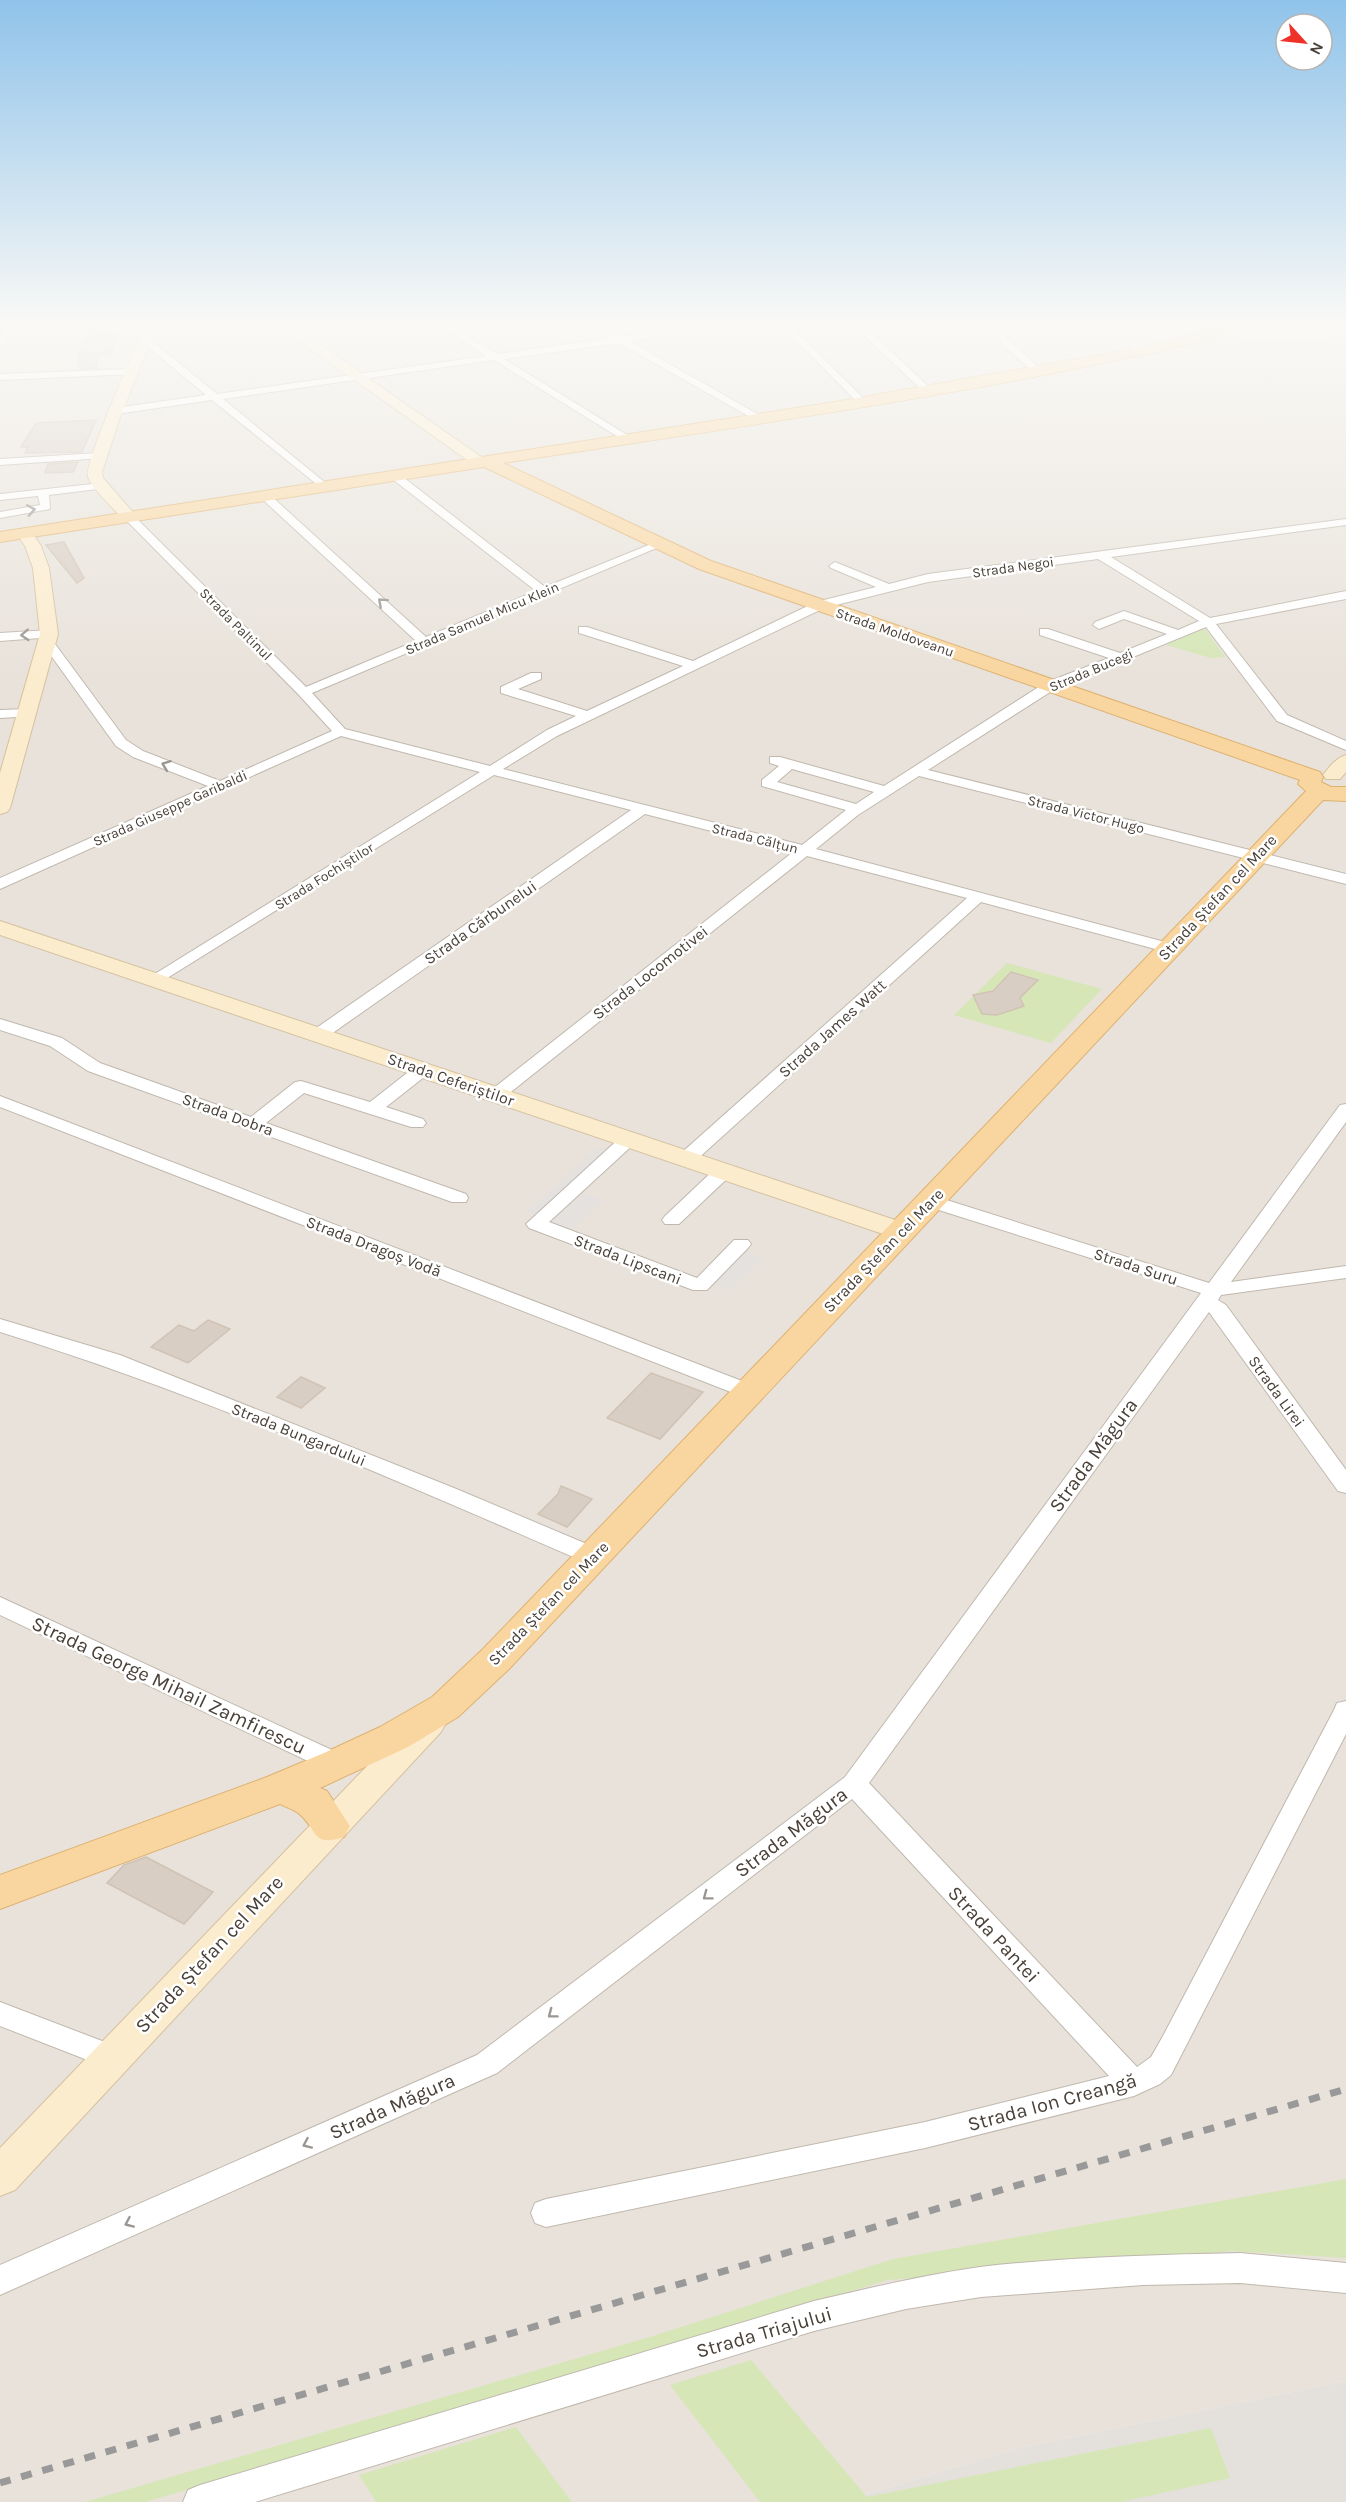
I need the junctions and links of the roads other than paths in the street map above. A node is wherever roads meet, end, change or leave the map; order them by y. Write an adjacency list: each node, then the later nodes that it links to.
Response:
1 (104, 442): 5 (street)
2 (269, 442): 10 (street)
3 (450, 442): 7 (street)
4 (617, 442): 7 (main road)
5 (99, 456): 6 (street); 9 (street)
6 (0, 462)
7 (487, 462): 8 (main road); 21 (main road, Strada Moldoveanu)
8 (395, 476): 10 (main road); 25 (street)
9 (102, 486): 11 (street); 14 (street)
10 (324, 487): 12 (main road)
11 (43, 493): 13 (street); 15 (street, one-way to 11)
12 (265, 496): 16 (main road); 35 (street, one-way to 12)
13 (0, 497)
14 (117, 503): 16 (street); 18 (main road)
15 (0, 514)
16 (129, 517): 18 (main road); 40 (street, Strada Paltinul)
17 (1346, 522): 22 (street, Strada Negoi)
18 (77, 525): 19 (main road)
19 (25, 534): 20 (main road); 34 (street)
20 (0, 537)
21 (660, 544): 25 (street, Strada Samuel Micu Klein); 27 (main road, Strada Moldoveanu)
22 (1100, 555): 24 (street, Strada Negoi); 28 (street)
23 (835, 567): 24 (street)
24 (888, 588): 27 (street, Strada Negoi)
25 (544, 592): 35 (street, Strada Samuel Micu Klein)
26 (1346, 595): 28 (street, Strada Bucegi)
27 (820, 605): 37 (street, Strada Negoi); 39 (main road, Strada Moldoveanu)
28 (1208, 622): 32 (street, Strada Bucegi); 45 (street)
29 (1099, 625): 32 (street)
30 (583, 630): 37 (street)
31 (1044, 632): 36 (street)
32 (1178, 634): 36 (street, Strada Bucegi)
33 (0, 637): 34 (street, one-way to 33)
34 (49, 639): 41 (street); 49 (street, one-way to 34)
35 (425, 642): 40 (street, Strada Samuel Micu Klein)
36 (1120, 657): 39 (street, Strada Bucegi)
37 (694, 664): 43 (street, Strada Negoi)
38 (536, 676): 43 (street)
39 (1050, 686): 47 (street, Strada Bucegi); 48 (main road, Strada Moldoveanu)
40 (304, 692): 44 (street, Strada Paltinul)
41 (28, 713): 42 (street); 52 (street)
42 (0, 714)
43 (586, 716): 46 (street, Strada Negoi)
44 (340, 732): 46 (street, Strada Călțun); 49 (street, Strada Giuseppe Garibaldi)
45 (1346, 746)
46 (492, 771): 53 (street, Strada Călțun); 62 (street, Strada Fochiștilor)
47 (915, 771): 50 (street, Strada Bucegi); 56 (street, Strada Victor Hugo)
48 (1331, 776): 51 (main road, Strada Moldoveanu); 56 (main road, Strada Ștefan cel Mare)
49 (221, 786): 58 (street, Strada Giuseppe Garibaldi)
50 (885, 791): 54 (street, Strada Bucegi); 54 (street)
51 (1346, 794)
52 (0, 808)
53 (643, 809): 55 (street, Strada Călțun); 64 (street, Strada Cărbunelui)
54 (857, 809): 55 (street, Strada Bucegi)
55 (804, 850): 59 (street, Strada Călțun); 66 (street, Strada Locomotivei)
56 (1256, 856): 57 (street, Strada Victor Hugo); 61 (main road, Strada Ștefan cel Mare)
57 (1346, 879)
58 (0, 884)
59 (978, 897): 61 (street, Strada Călțun); 73 (street, Strada James Watt)
60 (0, 928): 62 (street, Strada Ceferiștilor)
61 (1170, 948): 76 (main road, Strada Ștefan cel Mare)
62 (156, 980): 64 (street, Strada Ceferiștilor)
63 (0, 1024): 71 (street, Strada Dobra)
64 (318, 1035): 65 (street, Strada Ceferiștilor)
65 (422, 1070): 66 (street, Strada Ceferiștilor); 68 (street)
66 (496, 1095): 72 (street, Strada Ceferiștilor)
67 (0, 1101): 83 (street, Strada Dragoș Vodă)
68 (373, 1109): 70 (street); 71 (street)
69 (1346, 1109): 81 (street, Strada Măgura)
70 (417, 1123)
71 (253, 1124): 75 (street, Strada Dobra)
72 (629, 1139): 73 (street, Strada Ceferiștilor); 79 (street, Strada Lipscani)
73 (686, 1159): 74 (street, Strada Ceferiștilor)
74 (724, 1171): 77 (street); 78 (street, Strada Ceferiștilor)
75 (459, 1198)
76 (930, 1201): 78 (main road, Strada Ștefan cel Mare); 81 (street, Strada Suru)
77 (672, 1220)
78 (901, 1231): 83 (main road, Strada Ștefan cel Mare)
79 (741, 1244)
80 (1346, 1272): 81 (street, Strada Suru)
81 (1208, 1295): 84 (street, Strada Lirei); 90 (street, Strada Măgura)
82 (0, 1325): 85 (street, Strada Bungardului)
83 (748, 1391): 85 (main road, Strada Ștefan cel Mare)
84 (1346, 1486)
85 (592, 1556): 87 (main road, Strada Ștefan cel Mare)
86 (0, 1605): 89 (street, Strada George Mihail Zamfirescu)
87 (445, 1707): 89 (main road, Strada Ștefan cel Mare); 92 (street, Strada Ștefan cel Mare)
88 (1346, 1710): 96 (street, Strada Ion Creangă)
89 (338, 1764): 91 (main road, Strada Ștefan cel Mare)
90 (854, 1784): 96 (street, Strada Pantei); 100 (street, Strada Măgura, one-way to 100)
91 (281, 1788): 92 (main road); 93 (main road, Strada Ștefan cel Mare)
92 (330, 1826): 95 (street, Strada Ștefan cel Mare)
93 (0, 1892)
94 (0, 2014): 95 (street)
95 (113, 2058): 97 (street, Strada Ștefan cel Mare)
96 (1134, 2083): 98 (street, Strada Ion Creangă)
97 (0, 2177)
98 (546, 2213)
99 (1346, 2278): 101 (street, Strada Triajului)
100 (0, 2280)
101 (200, 2502)

